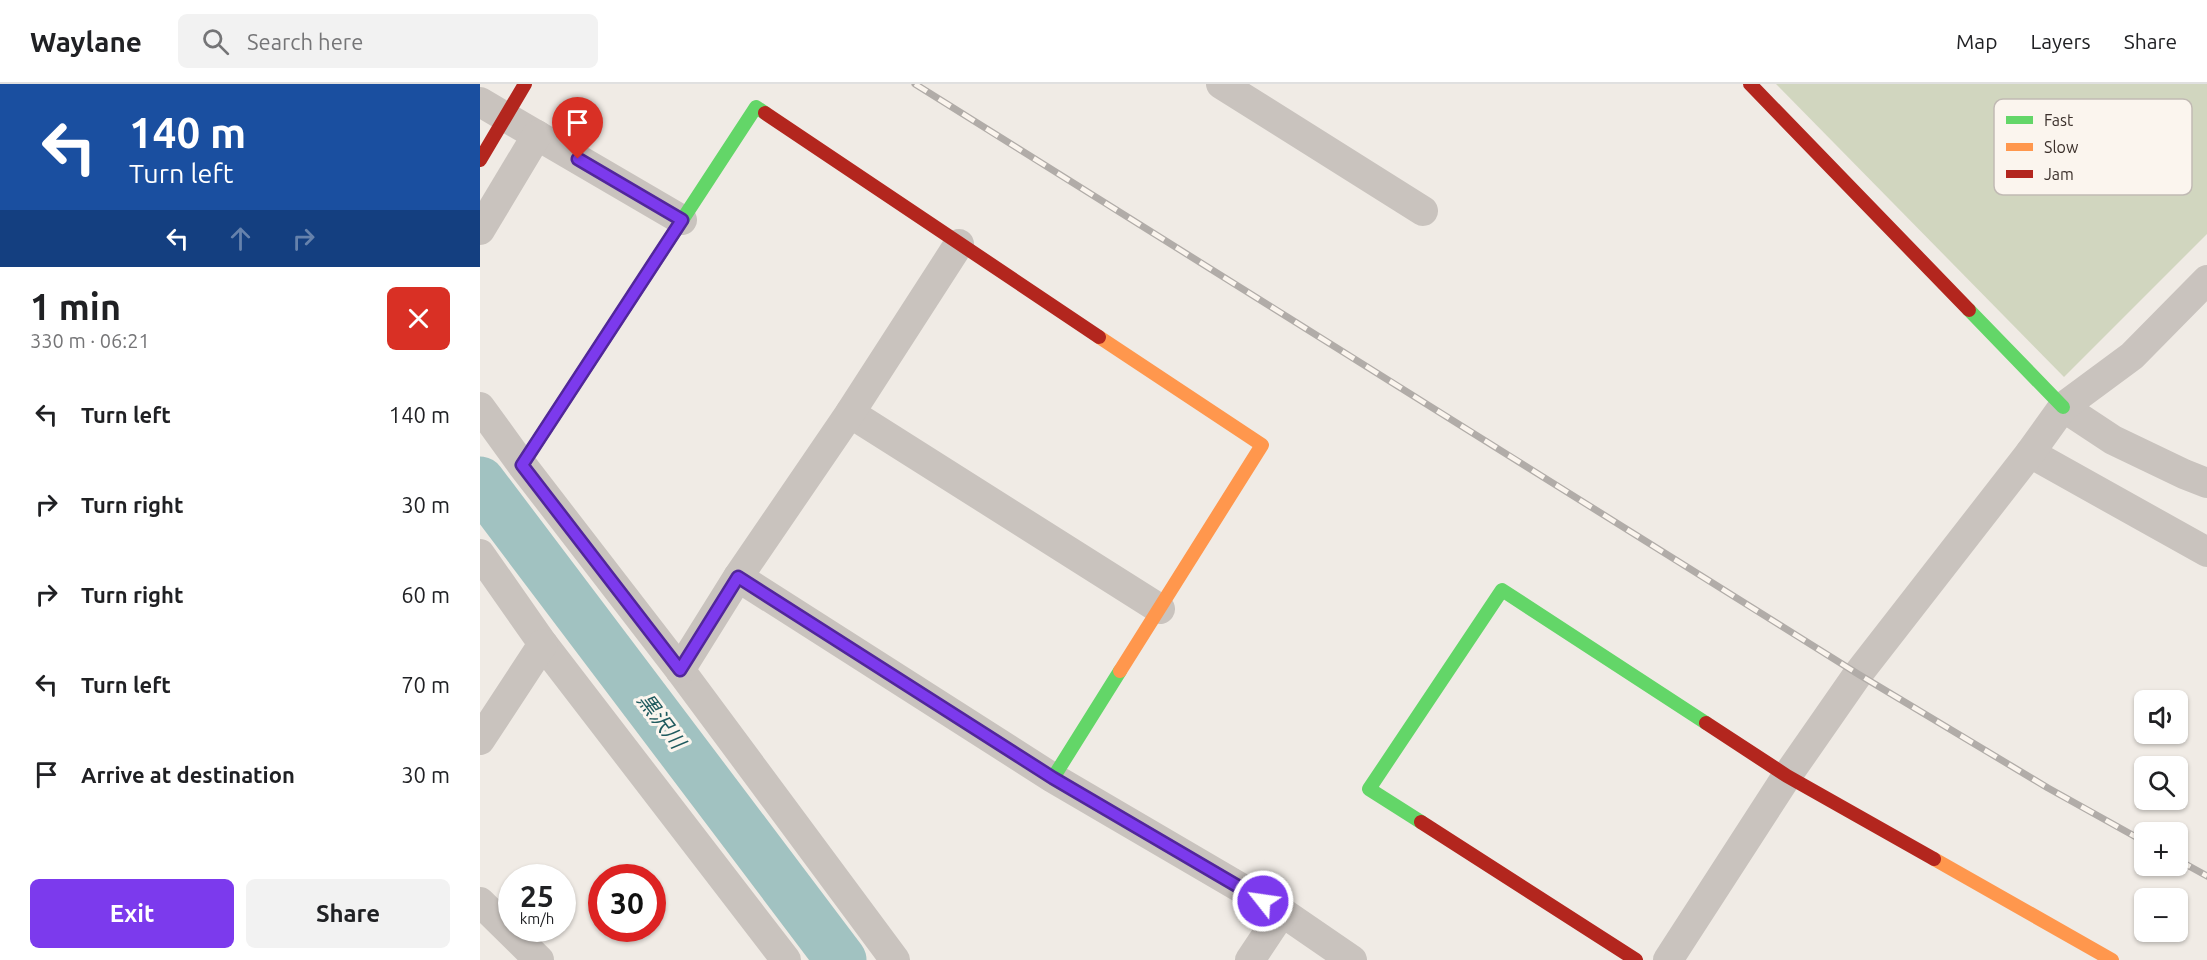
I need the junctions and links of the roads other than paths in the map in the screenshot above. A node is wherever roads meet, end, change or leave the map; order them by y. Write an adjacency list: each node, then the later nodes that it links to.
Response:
1 (525, 84): 6 (street, bridge)
2 (1221, 84): 7 (street)
3 (1750, 84): 13 (street)
4 (480, 102): 5 (street)
5 (537, 135): 8 (street); 9 (street)
6 (480, 160)
7 (1423, 211)
8 (682, 220): 10 (street); 16 (street)
9 (480, 230)
10 (959, 244): 14 (street); 21 (street)
11 (2207, 280): 13 (street)
12 (480, 407): 16 (street)
13 (2063, 407): 15 (street); 17 (street)
14 (850, 413): 20 (street); 21 (street)
15 (2030, 453): 18 (street); 25 (street)
16 (522, 465): 23 (street)
17 (2207, 483)
18 (2207, 552)
19 (480, 554): 22 (street)
20 (738, 577): 23 (street); 26 (street)
21 (1160, 609): 26 (street)
22 (543, 644): 24 (street); 30 (street)
23 (680, 670): 31 (street)
24 (480, 740)
25 (1787, 776): 34 (street); 35 (street); 36 (street)
26 (1053, 778): 28 (street)
27 (480, 902): 29 (street)
28 (1282, 912): 32 (street); 33 (street)
29 (539, 960)
30 (786, 960)
31 (895, 960)
32 (1250, 960)
33 (1352, 960)
34 (1636, 960)
35 (1668, 960)
36 (2112, 960)

